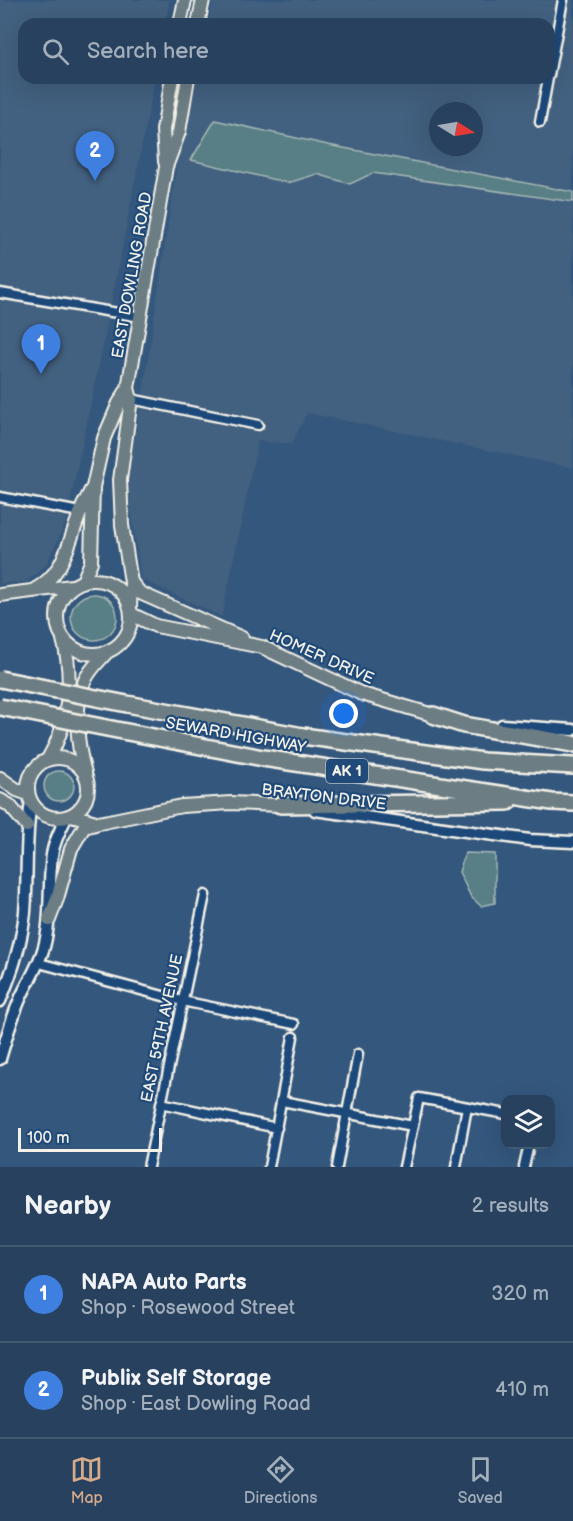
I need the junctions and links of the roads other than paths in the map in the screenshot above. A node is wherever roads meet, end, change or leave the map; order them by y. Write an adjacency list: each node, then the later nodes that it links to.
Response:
1 (185, 0): 4 (main road)
2 (203, 0): 5 (main road)
3 (563, 0): 6 (street)
4 (181, 18)
5 (199, 18)
6 (555, 44)
7 (171, 84): 11 (main road, EAST DOWLING ROAD)
8 (187, 84): 11 (main road, EAST DOWLING ROAD)
9 (548, 84): 10 (street)
10 (540, 122)
11 (166, 167): 13 (main road, EAST DOWLING ROAD)
12 (0, 293): 13 (street)
13 (141, 317): 14 (main road, EAST DOWLING ROAD)
14 (129, 394): 15 (street); 16 (main road, EAST DOWLING ROAD); 19 (main road, EAST DOWLING ROAD)
15 (258, 424)
16 (93, 487): 18 (main road); 20 (main road, EAST DOWLING ROAD)
17 (0, 497): 18 (street)
18 (80, 512): 21 (main road)
19 (131, 582): 23 (main road, EAST DOWLING ROAD); 25 (main road)
20 (77, 583): 21 (main road); 23 (main road); 24 (main road)
21 (34, 590): 22 (main road)
22 (0, 595)
23 (130, 611): 25 (main road, HOMER DRIVE); 26 (main road)
24 (63, 638): 26 (main road); 32 (main road)
25 (262, 647): 29 (main road, HOMER DRIVE)
26 (108, 651): 35 (main road)
27 (0, 679): 33 (highway, SEWARD HIGHWAY / AK 1, bridge)
28 (0, 707): 38 (highway, SEWARD HIGHWAY / AK 1, bridge)
29 (433, 715): 30 (main road, HOMER DRIVE); 31 (highway)
30 (573, 730)
31 (573, 744)
32 (48, 759): 35 (main road); 36 (main road)
33 (573, 766)
34 (0, 778): 36 (main road)
35 (88, 782): 41 (main road)
36 (30, 798): 41 (main road); 43 (main road)
37 (0, 800): 43 (main road)
38 (552, 802): 39 (highway, SEWARD HIGHWAY / AK 1); 40 (highway)
39 (573, 803)
40 (279, 805): 42 (main road, BRAYTON DRIVE); 44 (main road, BRAYTON DRIVE)
41 (70, 815): 42 (main road, BRAYTON DRIVE); 46 (main road)
42 (99, 823): 46 (main road)
43 (27, 826): 48 (main road)
44 (573, 842)
45 (205, 895): 49 (street, EAST 59TH AVENUE)
46 (49, 920): 47 (main road)
47 (39, 963): 49 (street); 53 (main road)
48 (0, 1001)
49 (182, 1001): 50 (street); 55 (street, EAST 59TH AVENUE)
50 (294, 1024)
51 (293, 1037): 54 (street)
52 (358, 1054): 57 (street)
53 (0, 1059)
54 (282, 1101): 57 (street); 60 (street)
55 (161, 1103): 60 (street); 62 (street, EAST 59TH AVENUE)
56 (467, 1107): 58 (street); 59 (street); 66 (street)
57 (346, 1113): 59 (street); 64 (street)
58 (501, 1113)
59 (413, 1126): 65 (street)
60 (277, 1128): 63 (street)
61 (528, 1149): 67 (street)
62 (148, 1167)
63 (269, 1167)
64 (337, 1167)
65 (404, 1167)
66 (456, 1167)
67 (524, 1167)

